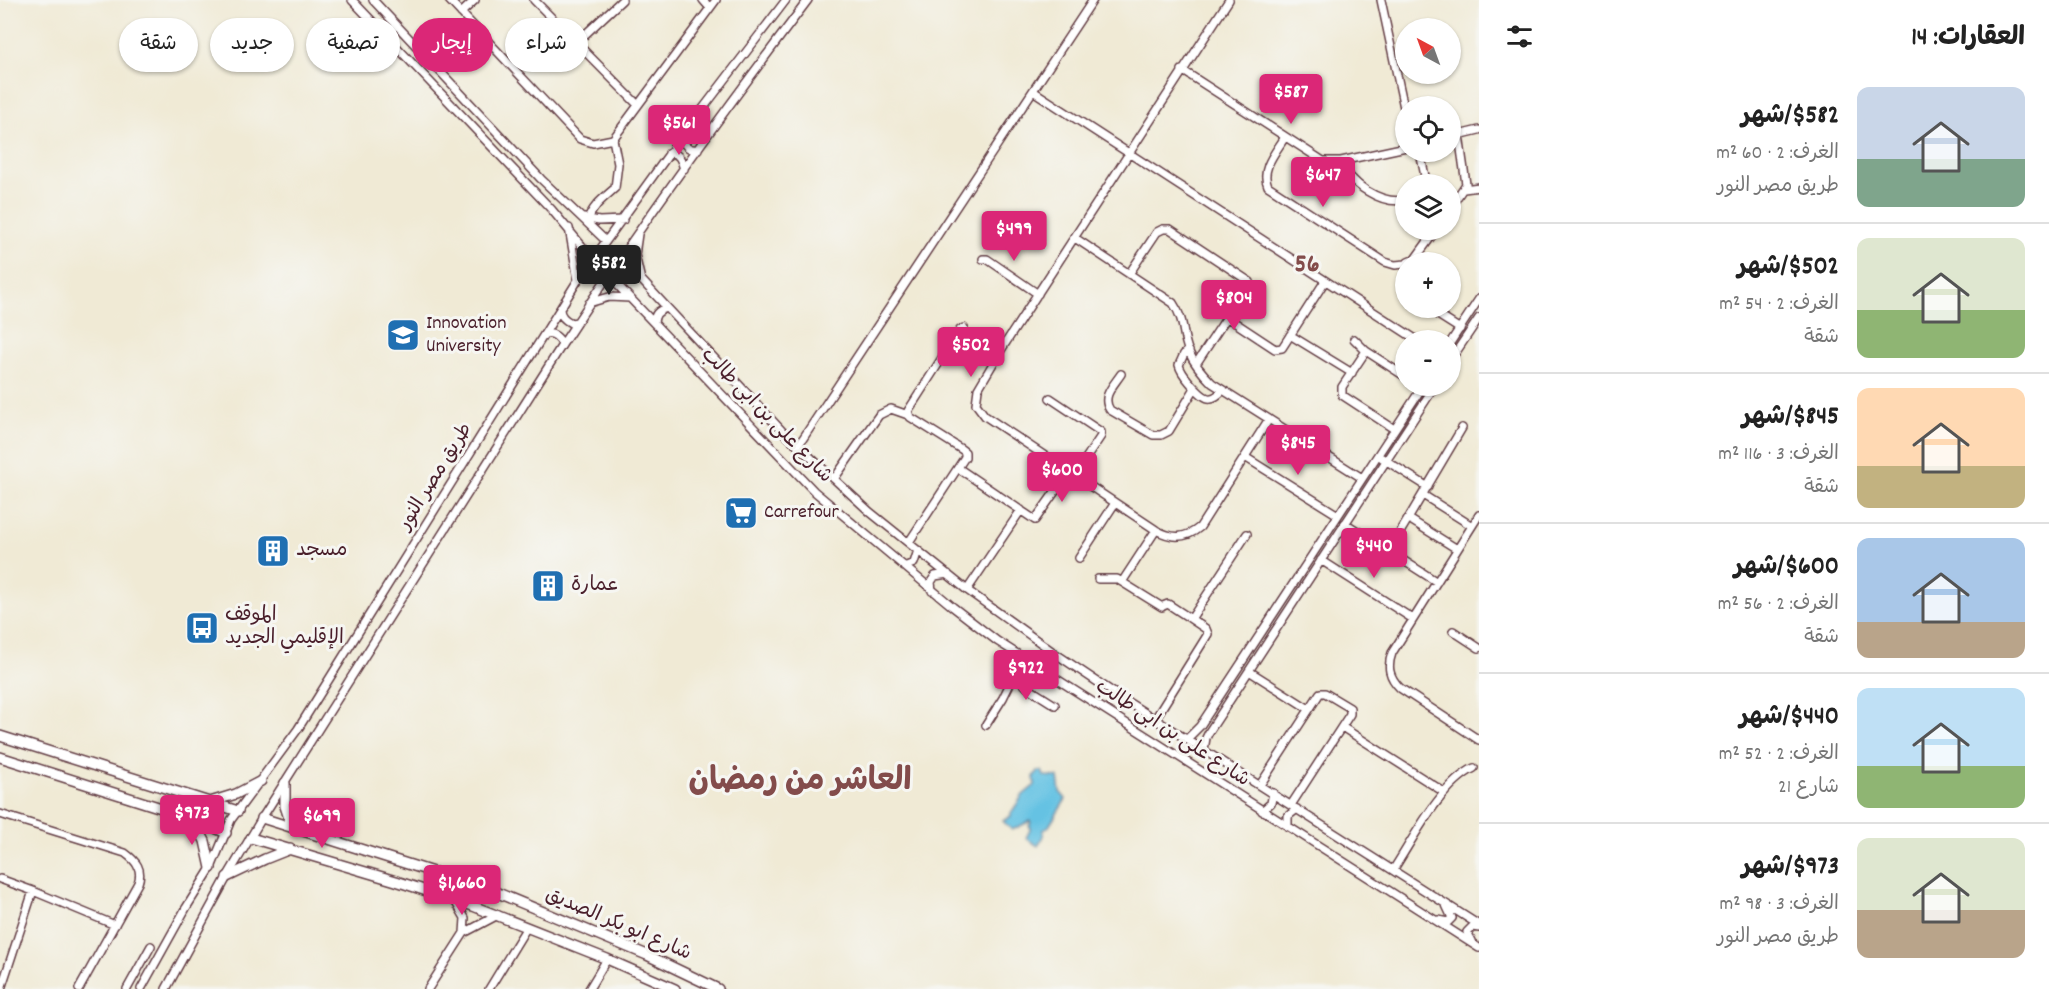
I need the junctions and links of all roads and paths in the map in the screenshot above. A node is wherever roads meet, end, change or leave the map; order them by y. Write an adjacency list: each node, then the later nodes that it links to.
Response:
1 (352, 0): 40 (street)
2 (373, 0): 38 (street)
3 (450, 0): 15 (street)
4 (475, 0): 15 (street)
5 (534, 0): 16 (street)
6 (703, 0): 14 (street)
7 (716, 0): 14 (street)
8 (786, 0): 25 (street, طريق مصر النور)
9 (808, 0): 29 (street, طريق مصر النور)
10 (1093, 0): 20 (street)
11 (1229, 0): 19 (street)
12 (1381, 0): 21 (street)
13 (620, 1): 17 (street)
14 (710, 8): 22 (street)
15 (461, 13): 27 (street)
16 (552, 18)
17 (588, 32)
18 (588, 55): 22 (street)
19 (1182, 70): 26 (street); 32 (street)
20 (1033, 91): 32 (street); 91 (street)
21 (1402, 96)
22 (637, 104): 27 (street)
23 (1479, 130): 24 (street)
24 (1461, 134)
25 (682, 135): 29 (street); 31 (street, طريق مصر النور)
26 (1285, 137): 33 (street); 51 (street)
27 (613, 139): 42 (street)
28 (1461, 147): 36 (street)
29 (698, 149): 34 (street, طريق مصر النور)
30 (1395, 149): 33 (street)
31 (669, 153): 34 (street); 43 (street, طريق مصر النور)
32 (1129, 153): 46 (street); 56 (street)
33 (1341, 161): 39 (street)
34 (684, 169): 45 (street, طريق مصر النور)
35 (1479, 187): 36 (street)
36 (1464, 189): 37 (street)
37 (1461, 193)
38 (562, 200): 40 (street); 41 (street)
39 (1395, 201)
40 (552, 210): 44 (street)
41 (580, 216): 42 (street); 47 (street)
42 (588, 220): 43 (street)
43 (623, 220): 47 (street, طريق مصر النور)
44 (569, 228): 49 (street); 55 (street)
45 (639, 230): 48 (street, طريق مصر النور); 54 (street)
46 (1075, 238): 52 (street); 57 (street)
47 (606, 241): 49 (street, طريق مصر النور)
48 (620, 257): 53 (street, طريق مصر النور); 54 (street, شارع على بن ابى طالب)
49 (592, 258): 55 (street, طريق مصر النور)
50 (982, 259): 57 (street)
51 (1395, 265)
52 (1130, 274): 63 (street); 76 (street)
53 (608, 275): 58 (street, شارع على بن ابى طالب); 59 (street, طريق مصر النور)
54 (641, 278): 61 (street, شارع على بن ابى طالب)
55 (578, 280): 62 (street, طريق مصر النور)
56 (1325, 281): 70 (street); 72 (street)
57 (1038, 294): 96 (street)
58 (630, 298): 59 (street); 67 (street, شارع على بن ابى طالب)
59 (589, 303): 66 (street, طريق مصر النور)
60 (1478, 303): 69 (street)
61 (667, 308): 67 (street); 91 (street, شارع على بن ابى طالب)
62 (560, 309): 66 (street); 71 (street, طريق مصر النور)
63 (1228, 318): 72 (street); 78 (street)
64 (1443, 318): 69 (street)
65 (1479, 318): 75 (street)
66 (577, 322): 74 (street, طريق مصر النور)
67 (654, 323): 117 (street, شارع على بن ابى طالب)
68 (964, 328): 87 (street)
69 (1460, 329)
70 (1401, 330)
71 (545, 334): 74 (street); 144 (street, طريق مصر النور)
72 (1290, 335): 80 (street)
73 (1354, 339): 77 (street)
74 (562, 345): 145 (street, طريق مصر النور)
75 (1461, 345)
76 (1189, 351): 78 (street); 82 (street)
77 (1366, 351): 79 (street); 80 (street)
78 (1196, 364): 83 (street)
79 (1395, 370)
80 (1352, 373): 90 (street)
81 (1121, 374): 82 (street)
82 (1195, 388): 83 (street)
83 (1222, 390): 88 (street)
84 (1415, 396): 90 (street)
85 (1428, 396): 94 (street)
86 (1050, 398): 96 (street)
87 (908, 415): 95 (street); 98 (street)
88 (1269, 419): 93 (street); 97 (street)
89 (1462, 428): 99 (street)
90 (1395, 429): 92 (street)
91 (798, 446): 98 (street, شارع على بن ابى طالب)
92 (1378, 455): 94 (street); 97 (street)
93 (1245, 457): 103 (street); 109 (street)
94 (1386, 460): 99 (street); 107 (street)
95 (958, 468): 102 (street); 111 (street)
96 (1072, 474): 101 (street); 102 (street)
97 (1362, 478): 103 (street)
98 (834, 479): 111 (street, شارع على بن ابى طالب)
99 (1428, 487): 100 (street)
100 (1423, 495): 105 (street); 108 (street)
101 (1115, 503): 109 (street); 115 (street)
102 (1021, 510): 122 (street)
103 (1339, 514): 106 (street); 107 (street)
104 (1479, 515): 108 (street)
105 (1409, 519): 112 (street); 114 (street)
106 (1333, 523): 107 (street); 138 (street)
107 (1345, 523): 114 (street); 116 (street)
108 (1472, 526): 112 (street)
109 (1156, 530): 120 (street)
110 (1247, 534): 124 (street)
111 (909, 542): 113 (street, شارع على بن ابى طالب)
112 (1457, 549): 121 (street)
113 (918, 550): 117 (street); 118 (street, شارع على بن ابى طالب)
114 (1389, 551): 121 (street)
115 (1079, 558)
116 (1321, 560): 125 (street); 129 (street)
117 (903, 567): 123 (street, شارع على بن ابى طالب)
118 (948, 574): 122 (street, شارع على بن ابى طالب); 123 (street)
119 (1098, 579): 120 (street)
120 (1122, 582): 124 (street)
121 (1437, 582): 125 (street)
122 (967, 590): 133 (street, شارع على بن ابى طالب)
123 (932, 591): 128 (street, شارع على بن ابى طالب)
124 (1191, 619): 133 (street)
125 (1413, 619): 137 (street)
126 (1453, 631): 127 (street)
127 (1479, 648)
128 (1023, 657): 130 (street); 152 (street, شارع على بن ابى طالب)
129 (1249, 671): 132 (street); 139 (street)
130 (1015, 675): 131 (street); 134 (street)
131 (1055, 705)
132 (1309, 709): 135 (street); 146 (street)
133 (1155, 719): 138 (street, شارع على بن ابى طالب)
134 (986, 725)
135 (1342, 727): 147 (street); 150 (street)
136 (0, 736): 140 (main road)
137 (1478, 737)
138 (1187, 739): 139 (street, شارع على بن ابى طالب)
139 (1204, 750): 146 (street, شارع على بن ابى طالب)
140 (57, 754): 143 (main road); 149 (main road)
141 (0, 757): 143 (main road)
142 (1474, 768): 147 (street)
143 (50, 772): 154 (main road)
144 (261, 781): 149 (main road); 151 (street, طريق مصر النور)
145 (285, 783): 155 (street, طريق مصر النور); 156 (main road)
146 (1260, 785): 148 (street, شارع على بن ابى طالب)
147 (1444, 792): 164 (street)
148 (1273, 794): 150 (street, شارع على بن ابى طالب); 152 (street)
149 (209, 802): 151 (main road)
150 (1294, 807): 157 (street); 164 (street, شارع على بن ابى طالب)
151 (238, 811): 158 (street, طريق مصر النور)
152 (1262, 811): 157 (street, شارع على بن ابى طالب)
153 (0, 814): 172 (street)
154 (193, 818): 158 (main road); 163 (main road)
155 (262, 818): 156 (main road, شارع ابو بكر الصديق); 159 (street, طريق مصر النور)
156 (291, 827): 160 (main road, شارع ابو بكر الصديق)
157 (1288, 827): 171 (street, شارع على بن ابى طالب)
158 (226, 832): 163 (street, طريق مصر النور)
159 (251, 838): 161 (main road, شارع ابو بكر الصديق); 165 (street, طريق مصر النور)
160 (341, 844): 162 (main road); 189 (main road, شارع ابو بكر الصديق)
161 (290, 849): 162 (main road, شارع ابو بكر الصديق); 165 (main road)
162 (336, 862): 168 (main road, شارع ابو بكر الصديق)
163 (211, 868): 183 (street, طريق مصر النور)
164 (1393, 870): 169 (street, شارع على بن ابى طالب)
165 (227, 877): 184 (street, طريق مصر النور)
166 (0, 879): 167 (street)
167 (33, 891): 172 (street); 180 (street)
168 (453, 899): 170 (main road, شارع ابو بكر الصديق); 175 (street)
169 (1445, 904): 171 (street); 173 (street, شارع على بن ابى طالب)
170 (498, 915): 174 (main road, شارع ابو بكر الصديق); 175 (street)
171 (1433, 919): 177 (street, شارع على بن ابى طالب)
172 (115, 925): 179 (street)
173 (1479, 926): 177 (street)
174 (527, 927): 178 (main road, شارع ابو بكر الصديق); 186 (street)
175 (464, 933): 185 (street)
176 (150, 946): 182 (street)
177 (1477, 946)
178 (607, 959): 187 (street); 188 (main road, شارع ابو بكر الصديق)
179 (81, 987): 181 (street)
180 (1, 989)
181 (91, 989)
182 (127, 989)
183 (141, 989)
184 (166, 989)
185 (428, 989)
186 (489, 989)
187 (589, 989)
188 (675, 989)
189 (718, 989)

